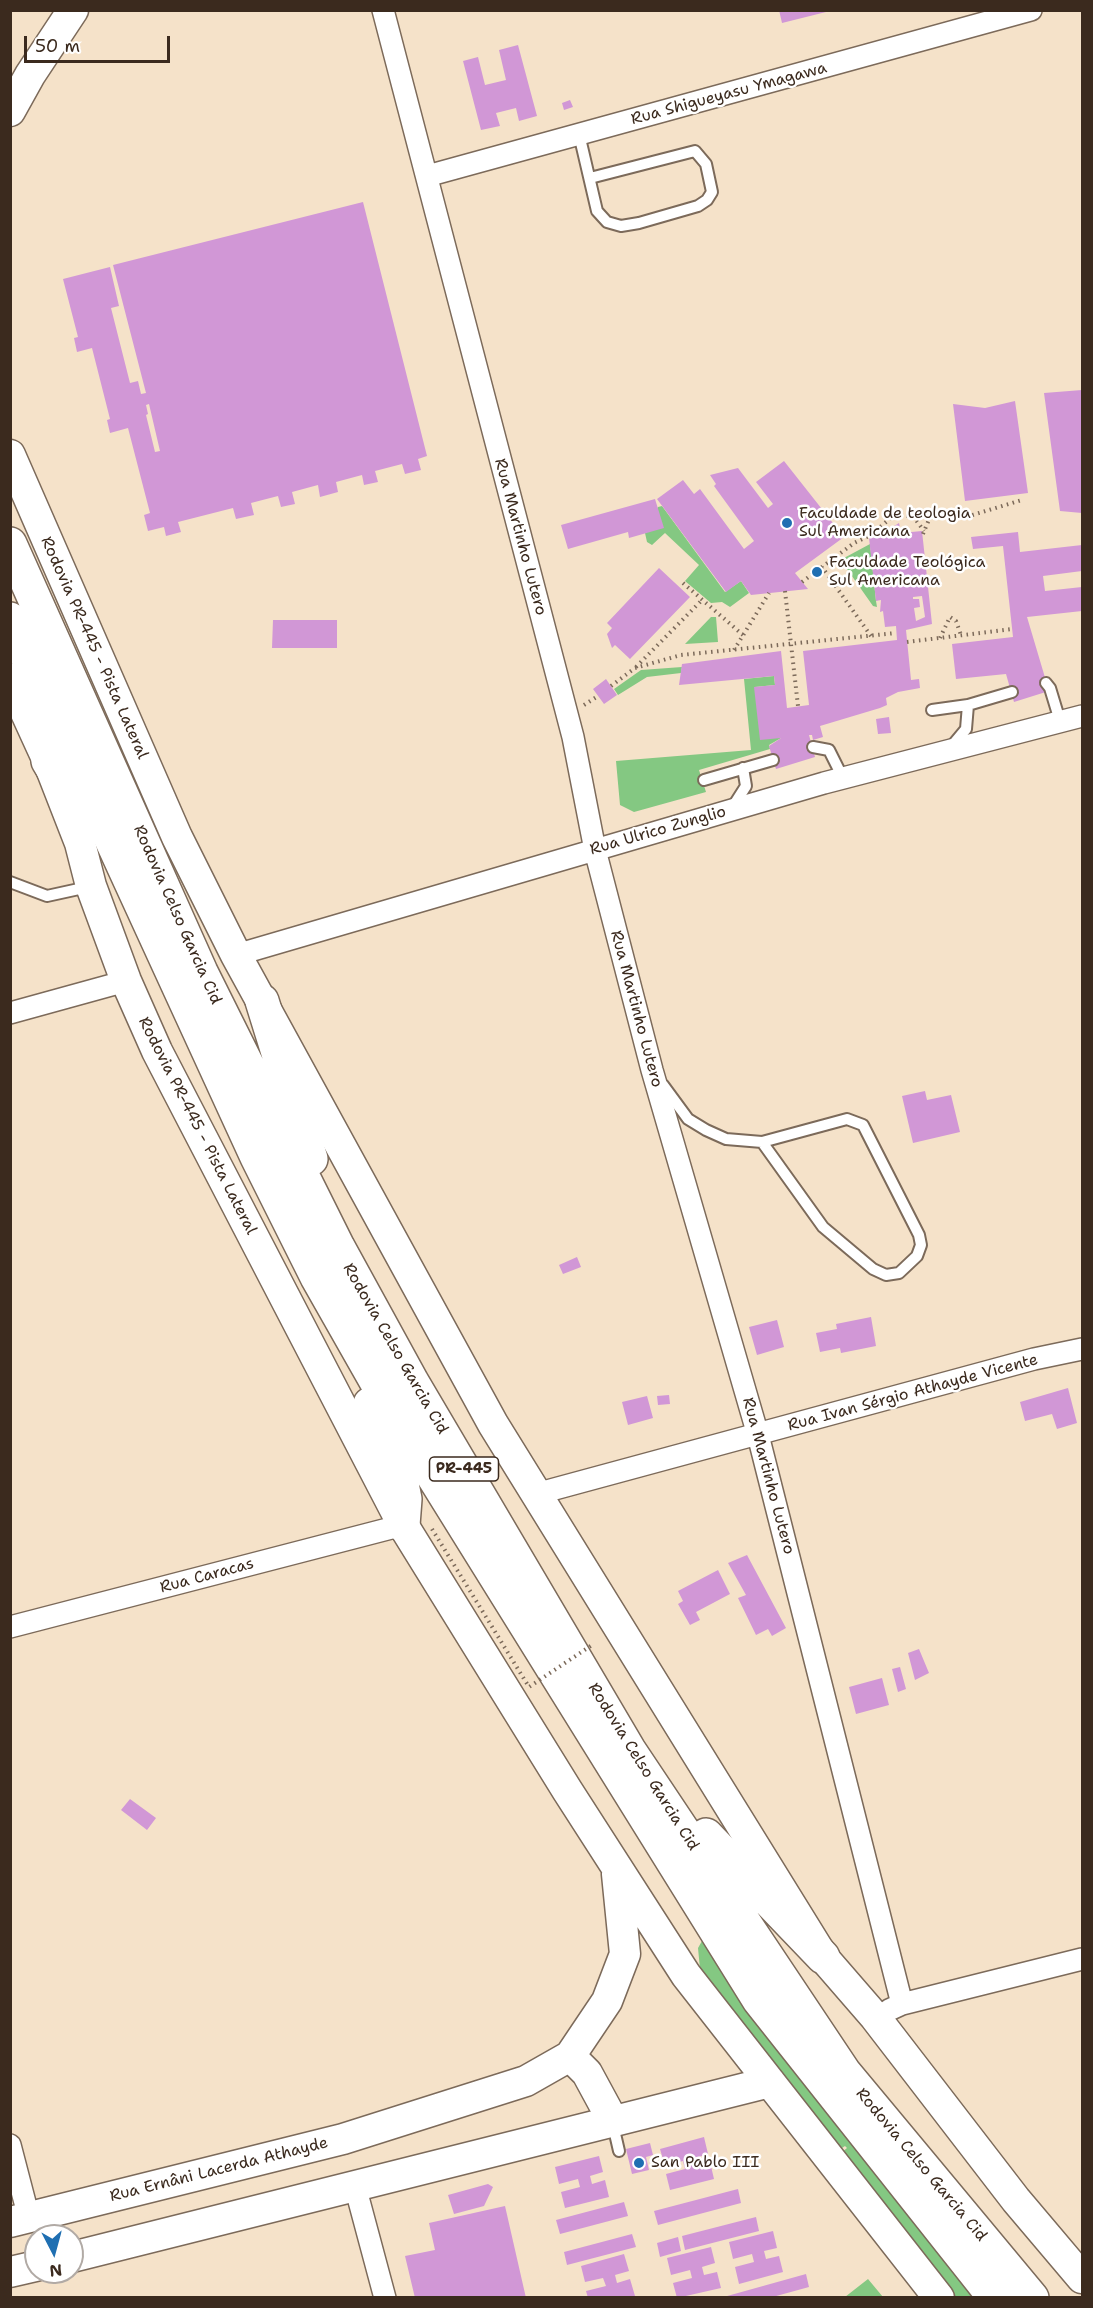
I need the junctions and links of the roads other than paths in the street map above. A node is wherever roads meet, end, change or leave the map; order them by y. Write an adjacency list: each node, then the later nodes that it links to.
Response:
1 (73, 10): 4 (street)
2 (383, 10): 6 (street, Rua Martinho Lutero)
3 (1031, 10): 5 (street, Rua Shigueyasu Ymagawa)
4 (10, 111)
5 (579, 134): 6 (street, Rua Shigueyasu Ymagawa); 7 (lane)
6 (427, 176): 26 (street, Rua Martinho Lutero)
7 (590, 178): 7 (lane)
8 (10, 455): 29 (street, Rodovia PR-445 - Pista Lateral)
9 (10, 544): 36 (highway, Rodovia Celso Garcia Cid / PR-445)
10 (10, 619): 30 (highway, Rodovia Celso Garcia Cid / PR-445)
11 (10, 678): 21 (street, Rodovia PR-445 - Pista Lateral)
12 (1046, 683): 17 (lane)
13 (1012, 692): 14 (lane)
14 (968, 705): 15 (lane); 19 (lane)
15 (932, 711)
16 (1083, 716): 17 (street, Rua Ulrico Zunglio)
17 (1060, 721): 19 (street, Rua Ulrico Zunglio)
18 (813, 747): 23 (lane)
19 (949, 750): 23 (street, Rua Ulrico Zunglio)
20 (773, 760): 22 (lane)
21 (48, 761): 28 (street, Rodovia PR-445 - Pista Lateral); 30 (highway)
22 (743, 768): 24 (lane); 25 (lane)
23 (843, 778): 25 (street, Rua Ulrico Zunglio)
24 (704, 780)
25 (729, 811): 26 (street, Rua Ulrico Zunglio)
26 (595, 850): 29 (street, Rua Ulrico Zunglio); 34 (street, Rua Martinho Lutero)
27 (10, 882): 28 (lane)
28 (91, 886): 31 (street, Rodovia PR-445 - Pista Lateral)
29 (236, 955): 32 (street, Rodovia PR-445 - Pista Lateral)
30 (169, 967): 37 (highway, Rodovia Celso Garcia Cid / PR-445)
31 (126, 981): 33 (street); 41 (street, Rodovia PR-445 - Pista Lateral)
32 (262, 1001): 36 (highway); 40 (street, PR-445)
33 (10, 1013)
34 (652, 1070): 35 (lane); 39 (street, Rua Martinho Lutero)
35 (762, 1142): 35 (lane)
36 (338, 1247): 43 (highway, Rodovia Celso Garcia Cid / PR-445)
37 (317, 1277): 41 (highway); 61 (highway, Rodovia Celso Garcia Cid / PR-445)
38 (1083, 1349): 39 (street, Rua Ivan Sérgio Athayde Vicente)
39 (758, 1435): 40 (street, Rua Ivan Sérgio Athayde Vicente); 47 (street, Rua Martinho Lutero)
40 (536, 1494): 45 (street, PR-445)
41 (418, 1527): 42 (street, Rua Caracas); 44 (street)
42 (10, 1627)
43 (629, 1750): 45 (highway); 62 (highway, Rodovia Celso Garcia Cid / PR-445)
44 (616, 1868): 49 (street); 50 (street)
45 (823, 1957): 48 (street, PR-445)
46 (1083, 1959): 47 (street)
47 (902, 2004): 48 (street)
48 (875, 2017): 58 (street, PR-445)
49 (570, 2056): 51 (street); 52 (street)
50 (770, 2082): 51 (street); 60 (street)
51 (613, 2121): 54 (lane); 55 (street)
52 (343, 2139): 55 (street, Rua Ernâni Lacerda Athayde); 56 (street, Rua Ernâni Lacerda Athayde)
53 (10, 2145): 56 (street)
54 (620, 2151)
55 (355, 2186): 57 (street); 59 (street)
56 (20, 2220)
57 (84, 2254)
58 (1083, 2278)
59 (385, 2298)
60 (939, 2298)
61 (995, 2298)
62 (1032, 2298)

